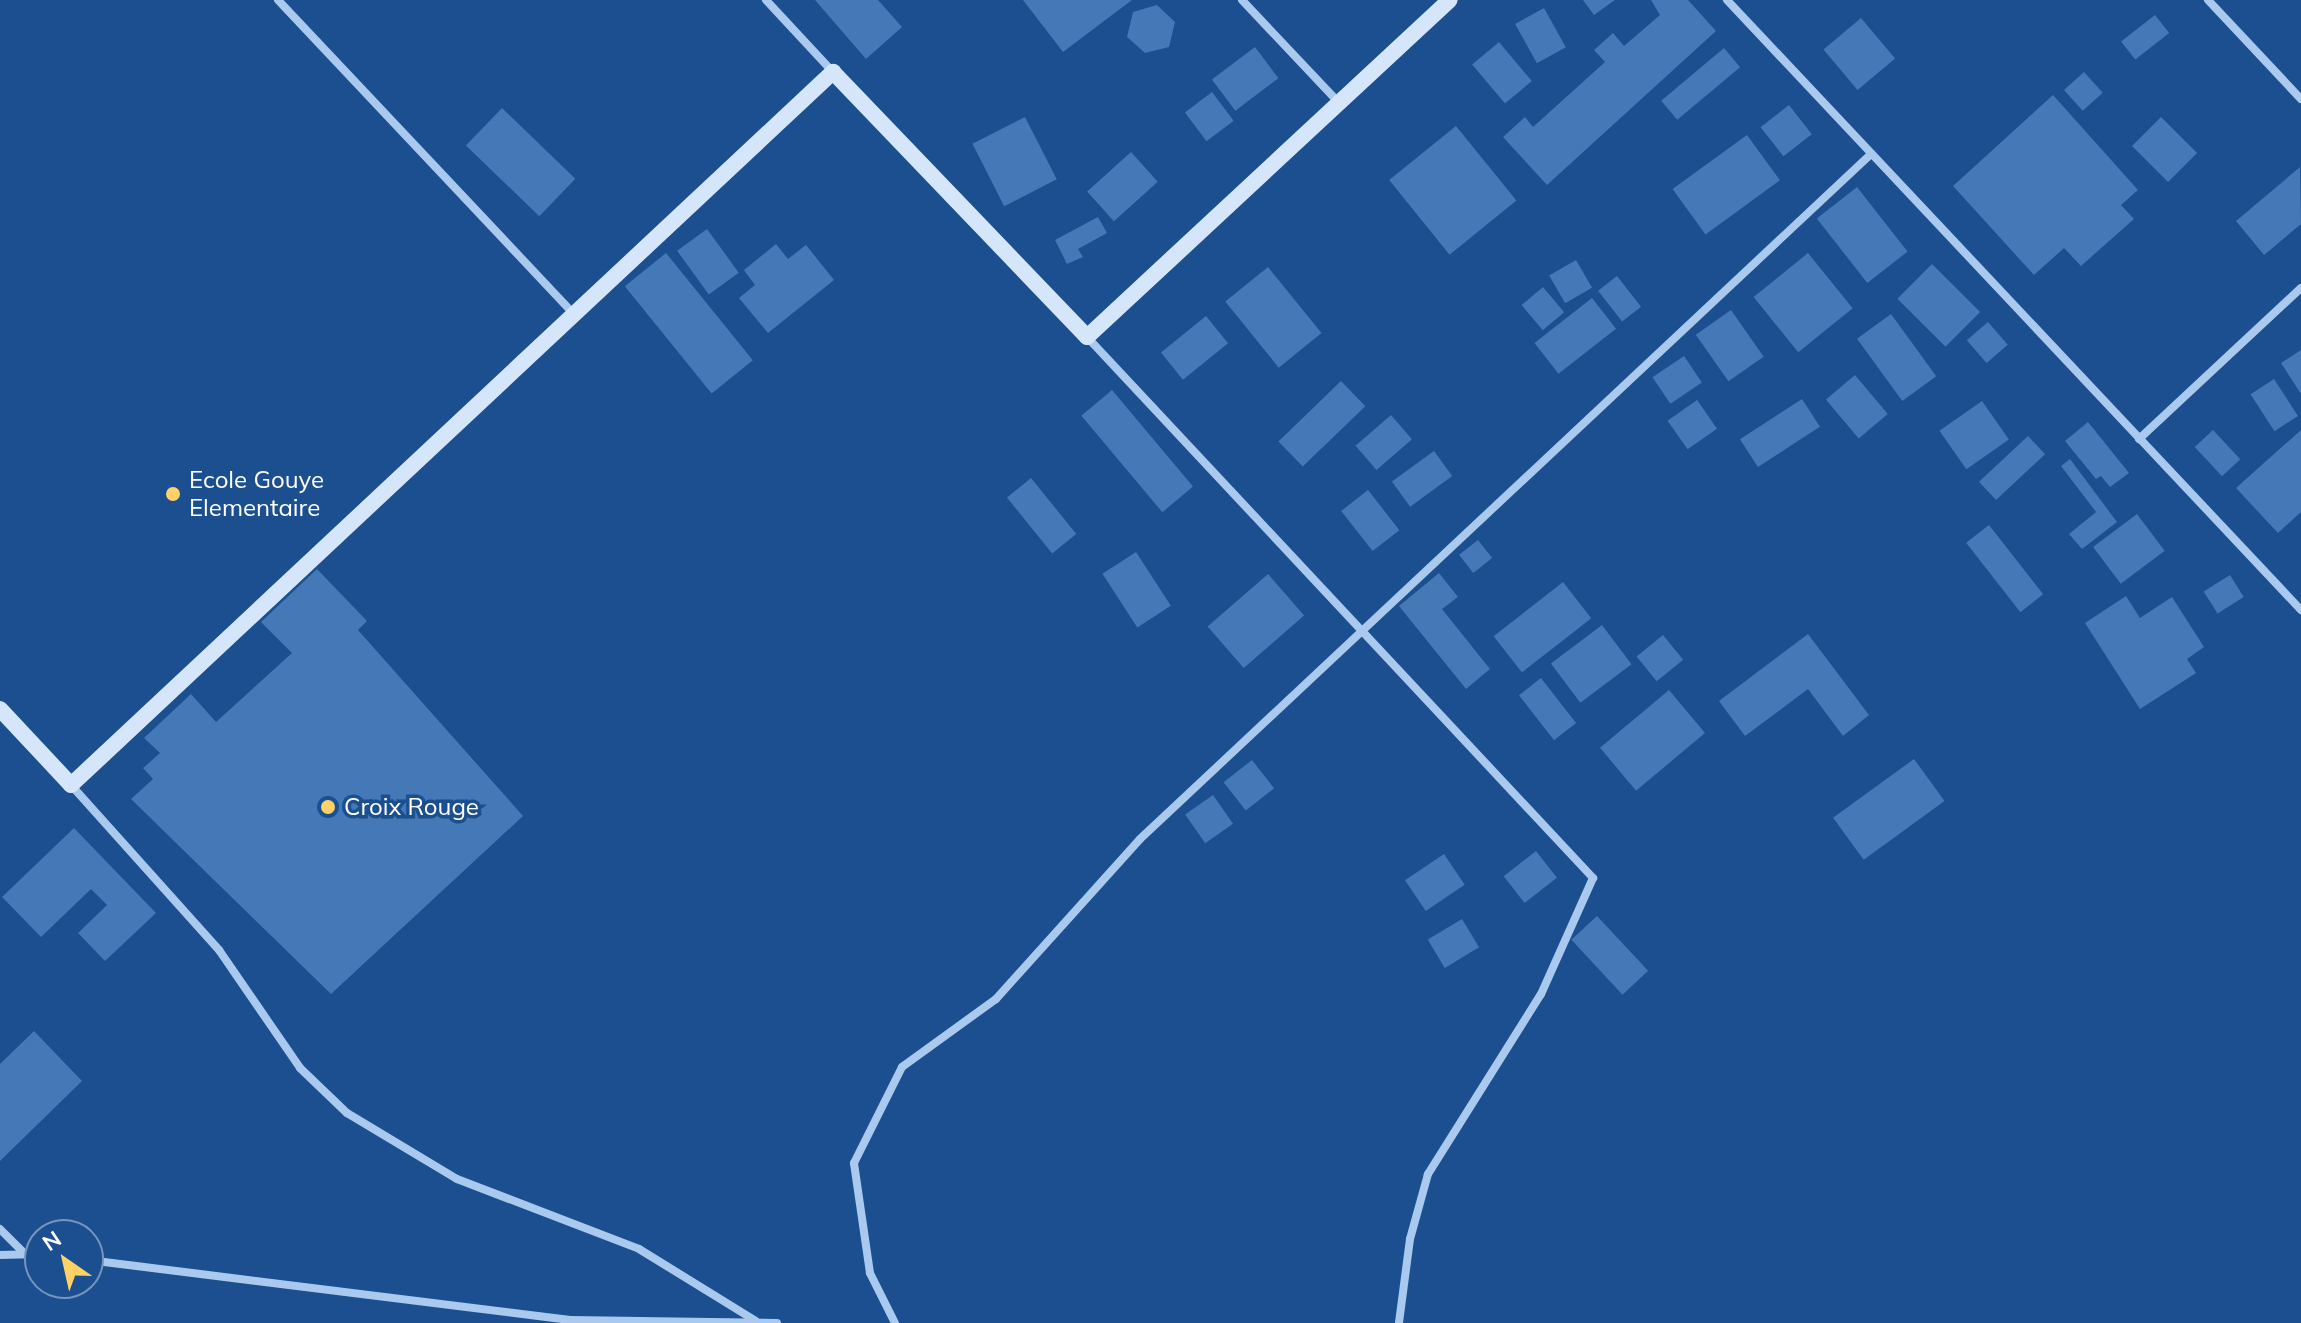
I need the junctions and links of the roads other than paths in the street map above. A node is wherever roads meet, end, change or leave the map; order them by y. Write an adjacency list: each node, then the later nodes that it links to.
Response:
1 (278, 0): 12 (street)
2 (766, 0): 7 (street)
3 (1242, 0): 9 (street)
4 (1450, 0): 9 (street)
5 (1727, 0): 10 (street)
6 (2208, 0): 8 (street)
7 (833, 72): 12 (street); 13 (street)
8 (2301, 99)
9 (1339, 103): 13 (street)
10 (1871, 154): 14 (street); 16 (street)
11 (2301, 288): 14 (street)
12 (574, 314): 18 (street)
13 (1087, 337): 16 (street)
14 (2139, 439): 15 (street)
15 (2301, 610)
16 (1361, 632): 25 (street); 26 (street)
17 (0, 709): 18 (street)
18 (71, 785): 23 (street)
19 (0, 1229): 20 (street)
20 (22, 1251): 21 (street)
21 (0, 1255)
22 (104, 1262): 23 (street)
23 (756, 1321): 24 (street)
24 (777, 1323)
25 (895, 1323)
26 (1399, 1323)

